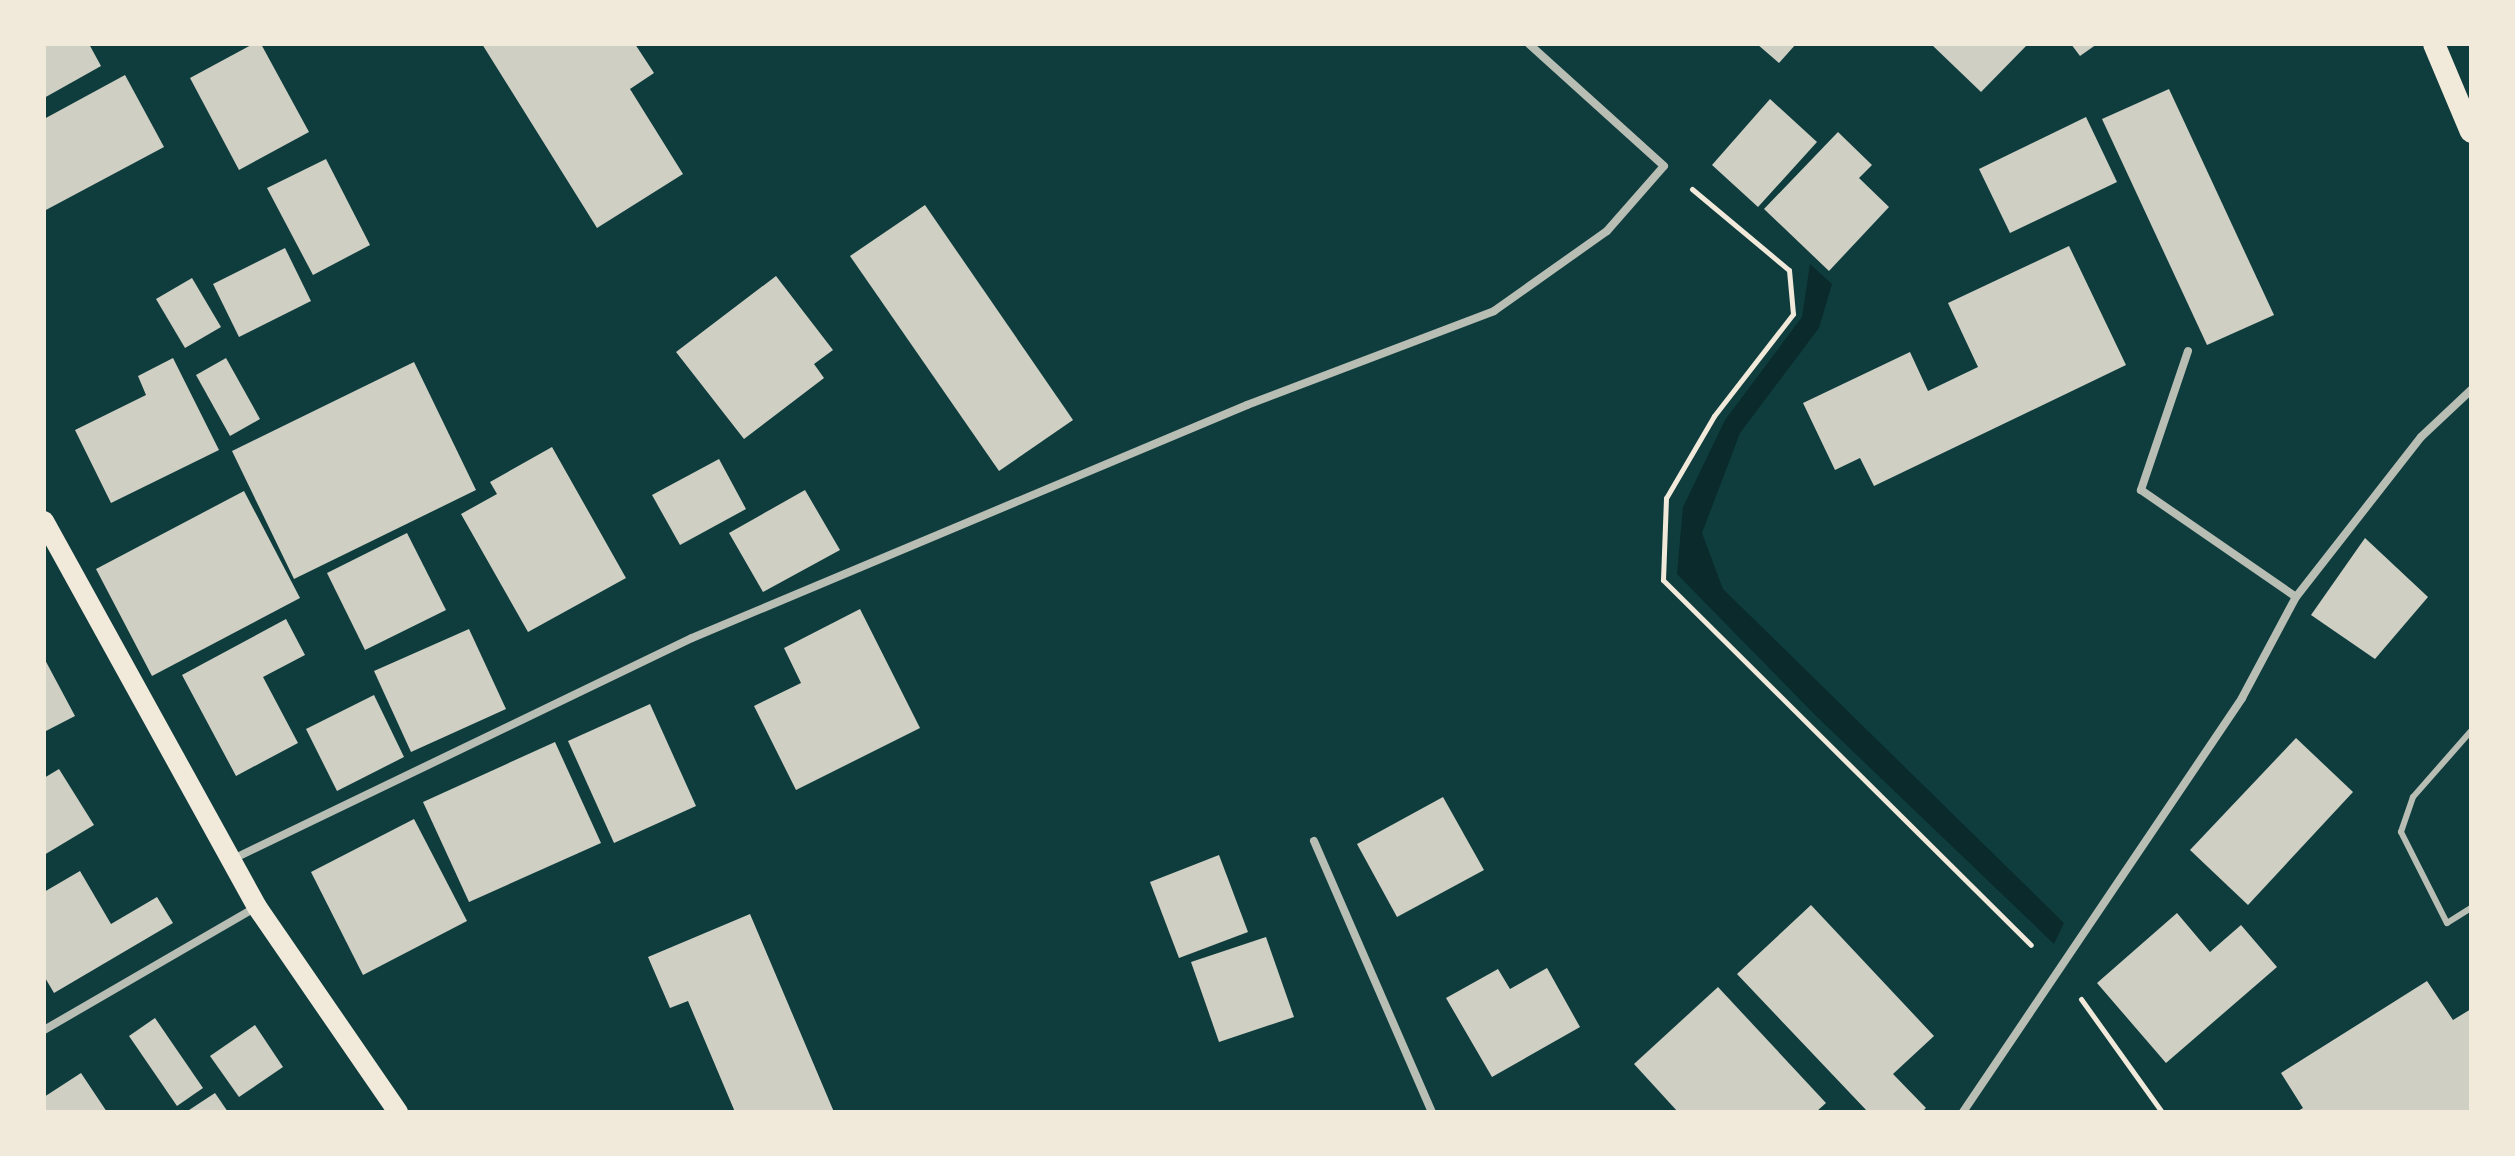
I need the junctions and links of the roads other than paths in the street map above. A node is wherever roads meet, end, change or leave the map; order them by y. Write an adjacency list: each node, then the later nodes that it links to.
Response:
1 (1529, 44): 10 (street)
2 (2434, 44): 3 (highway)
3 (2471, 132)
4 (2188, 351): 7 (street)
5 (2471, 390): 7 (street)
6 (44, 521): 10 (main road)
7 (2296, 597): 16 (street)
8 (2471, 731): 12 (lane)
9 (1314, 841): 15 (street)
10 (233, 859): 11 (main road)
11 (257, 907): 13 (street); 14 (main road)
12 (2471, 908)
13 (44, 1030)
14 (398, 1112)
15 (1432, 1112)
16 (1963, 1112)

